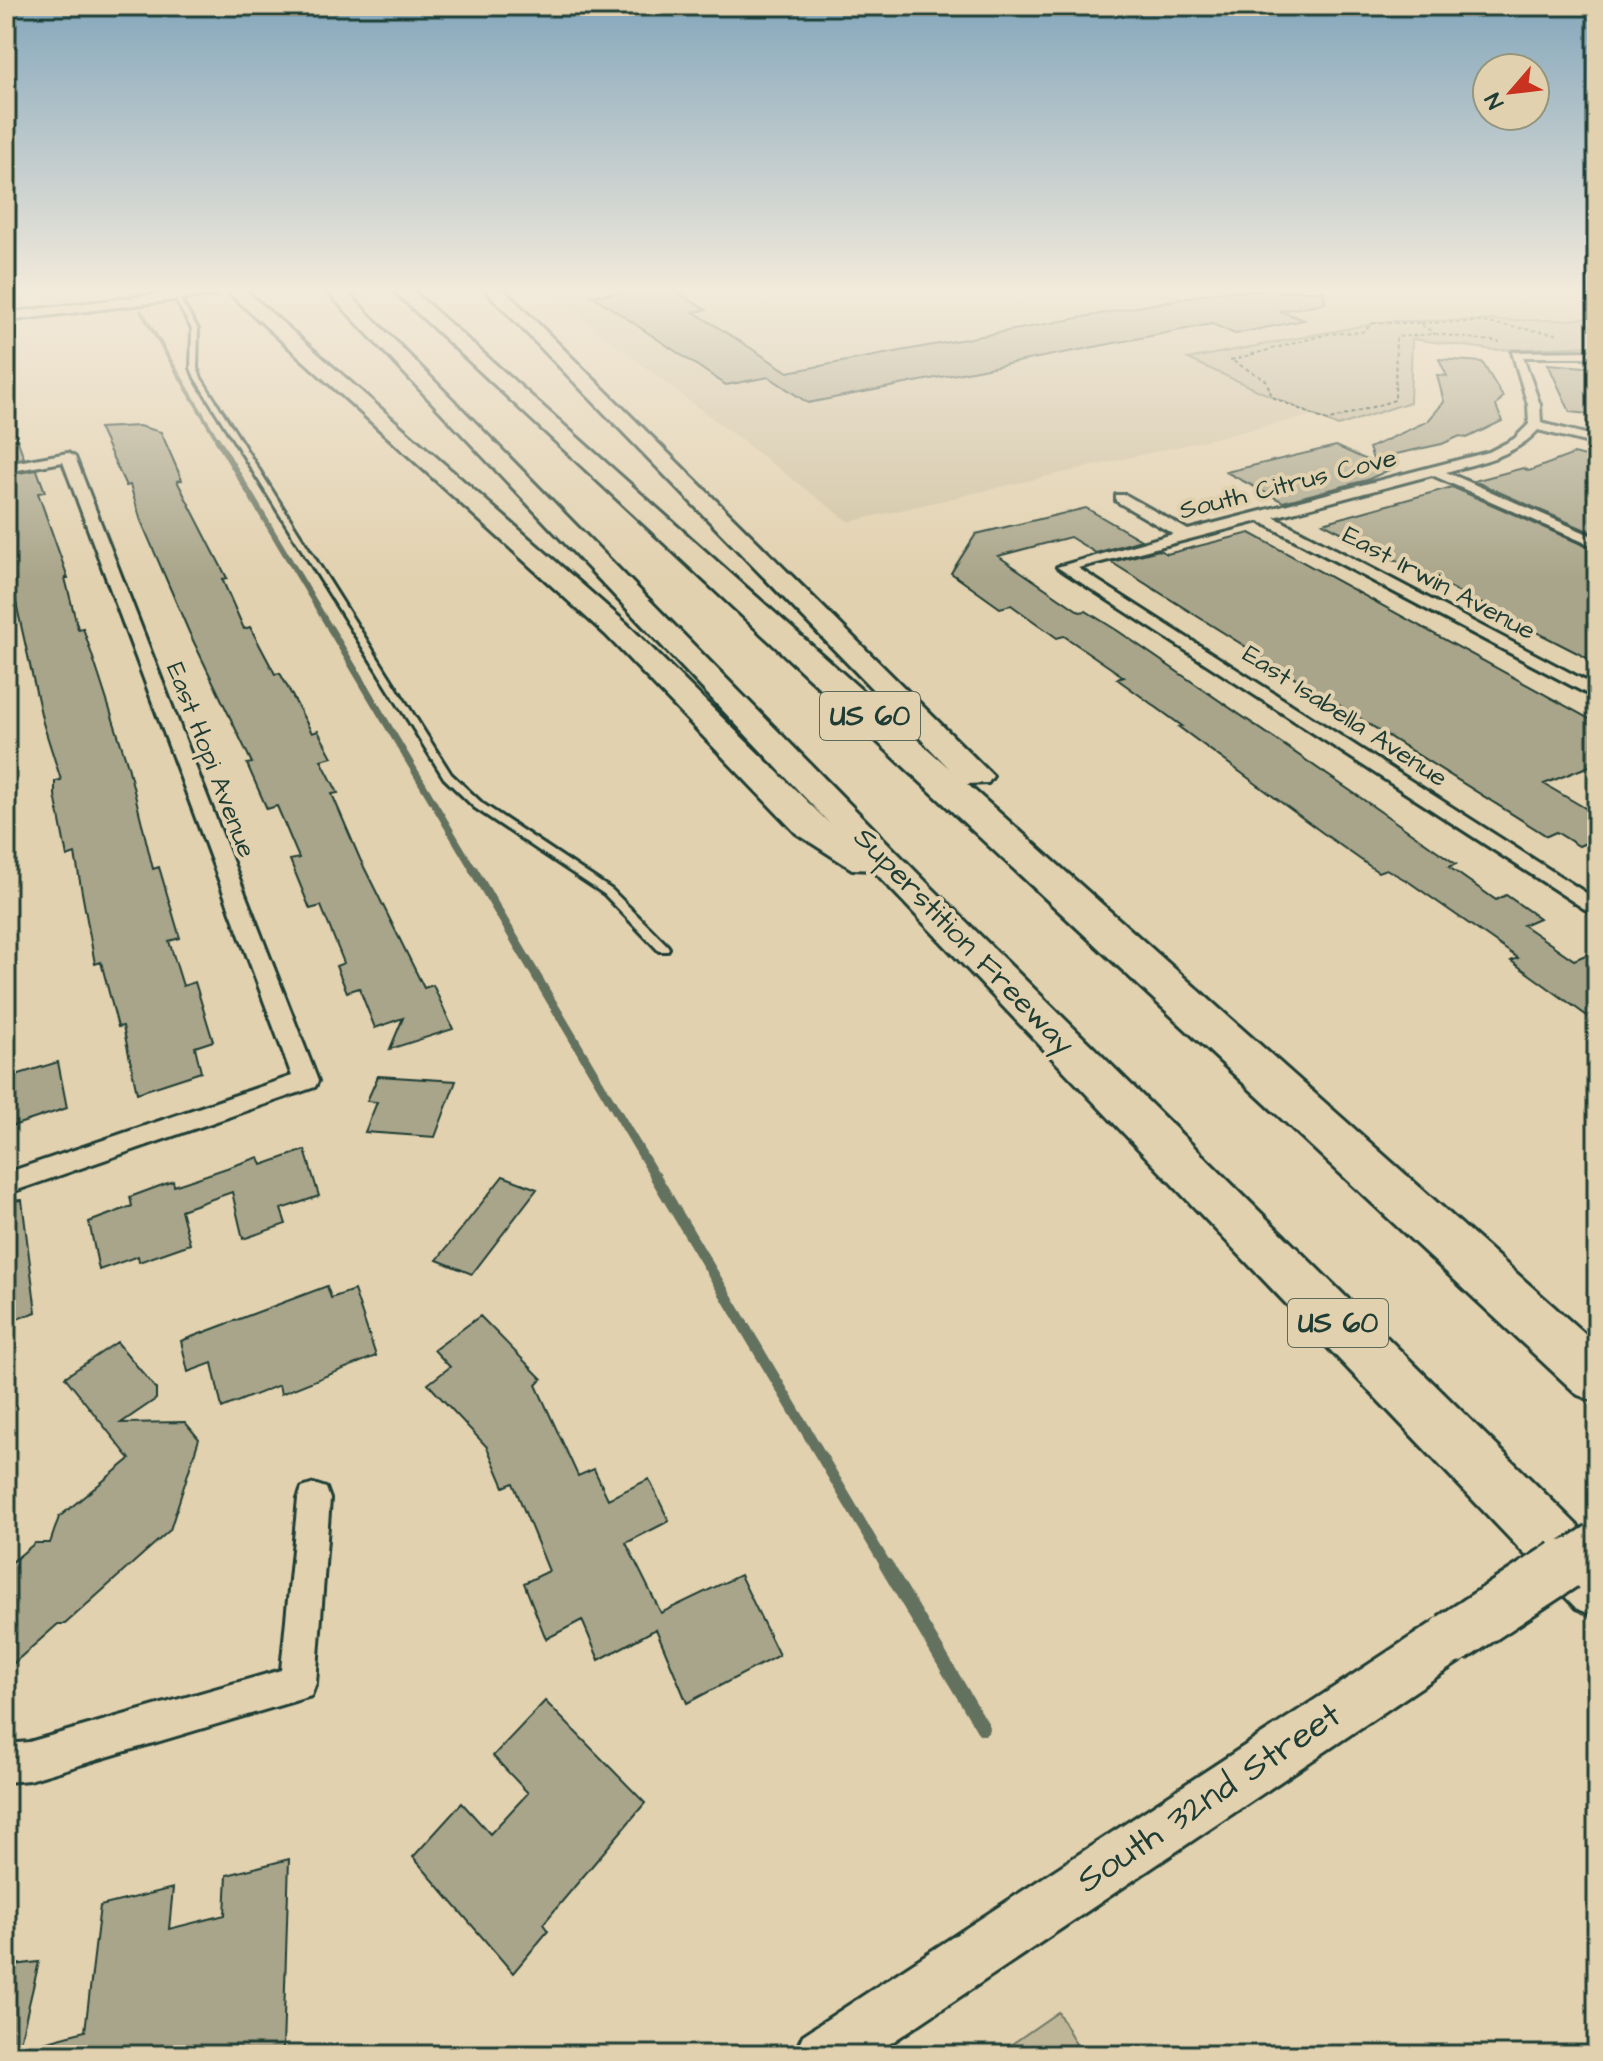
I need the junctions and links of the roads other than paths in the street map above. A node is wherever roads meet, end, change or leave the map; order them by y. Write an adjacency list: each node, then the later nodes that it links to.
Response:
1 (204, 387): 19 (lane)
2 (344, 387): 17 (highway)
3 (429, 387): 17 (highway, Superstition Freeway / US 60)
4 (509, 387): 20 (highway, US 60)
5 (590, 387): 20 (highway)
6 (1528, 387): 7 (street)
7 (1535, 425): 8 (street); 10 (street, South Citrus Cove)
8 (1597, 441)
9 (6, 468): 21 (street, East Hopi Avenue)
10 (1434, 471): 12 (street, South Citrus Cove); 14 (street)
11 (1121, 498): 13 (street)
12 (1259, 515): 13 (street, South Citrus Cove); 16 (street, East Irwin Avenue)
13 (1185, 535): 15 (street, South Citrus Cove)
14 (1597, 544)
15 (1065, 567): 18 (street, East Isabella Avenue)
16 (1597, 694)
17 (915, 892): 25 (highway, Superstition Freeway / US 60)
18 (1597, 910)
19 (663, 948)
20 (1337, 1141): 22 (highway, US 60)
21 (6, 1184)
22 (1597, 1378)
23 (314, 1499): 26 (street)
24 (1597, 1543): 27 (main road, South 32nd Street, bridge)
25 (1597, 1587)
26 (6, 1763)
27 (823, 2055)

